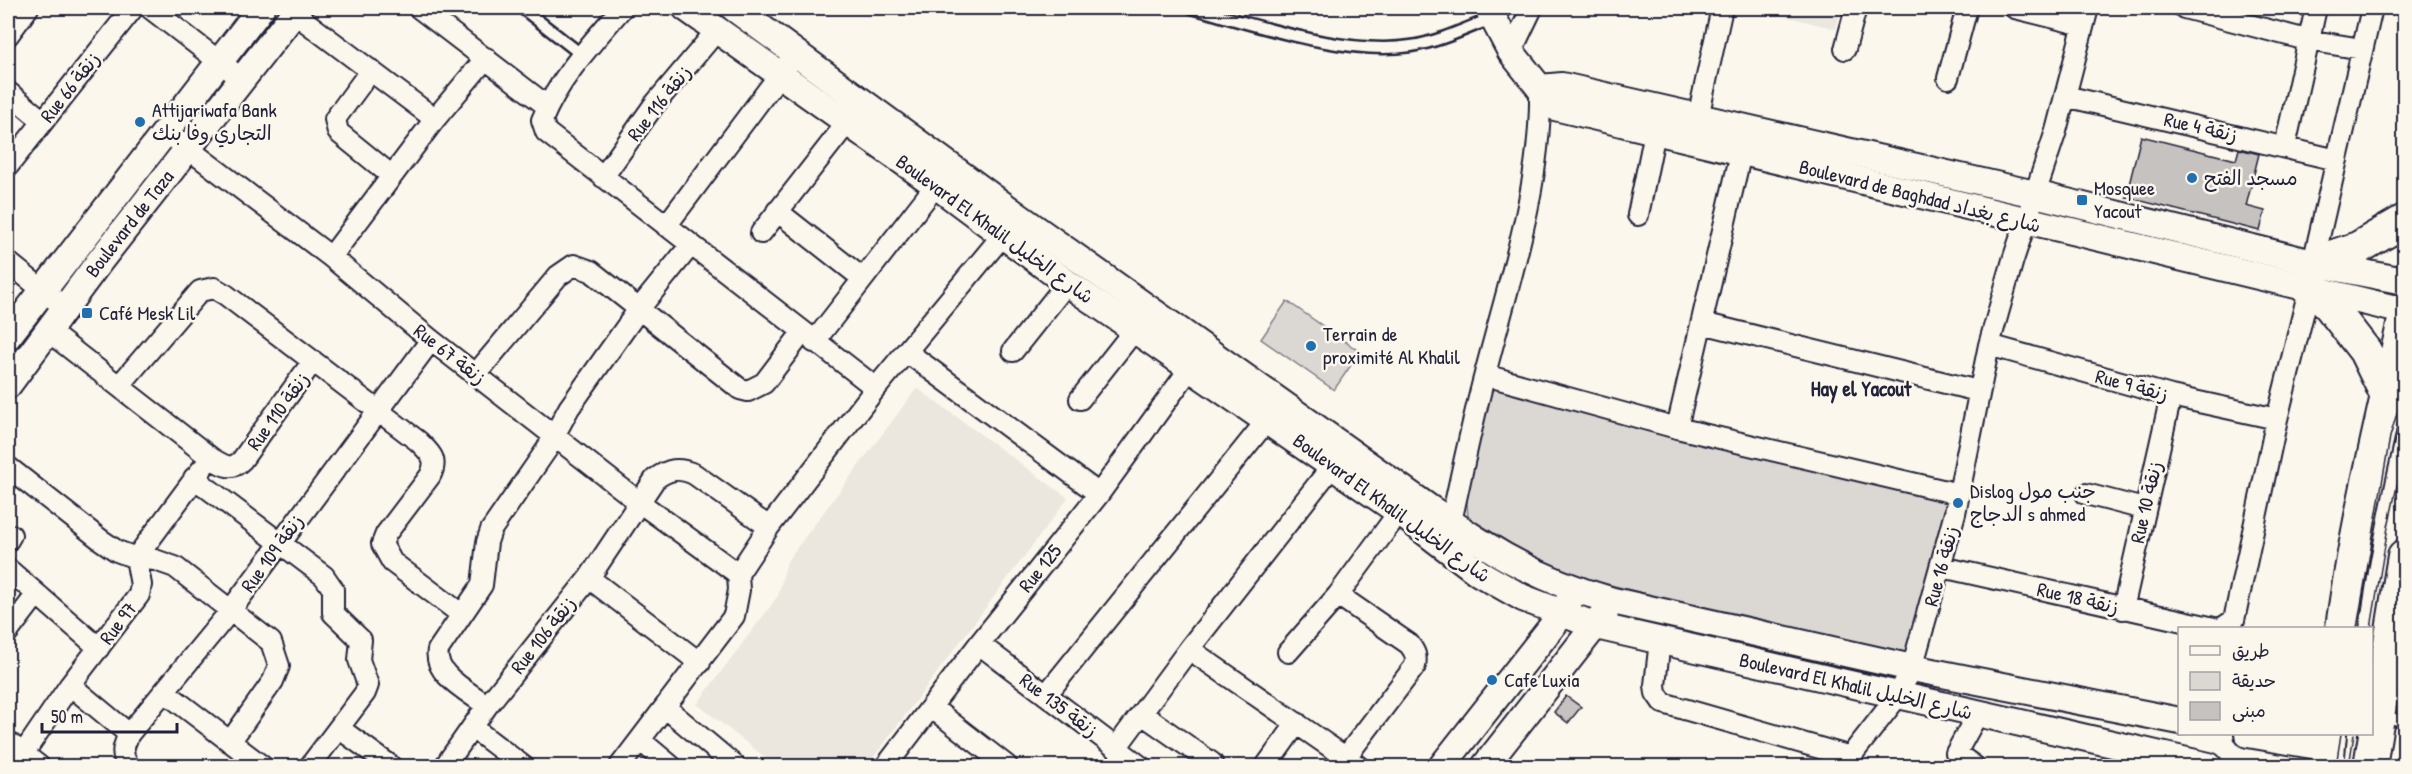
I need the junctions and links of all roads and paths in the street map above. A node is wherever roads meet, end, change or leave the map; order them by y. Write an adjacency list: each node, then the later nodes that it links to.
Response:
1 (28, 8): 24 (street)
2 (133, 8): 42 (street, Rue 66 زنقة)
3 (150, 8): 32 (street)
4 (261, 8): 32 (street, Boulevard de Taza)
5 (419, 8): 21 (street)
6 (522, 8): 30 (lane)
7 (622, 8): 30 (street)
8 (686, 8): 23 (street, Boulevard El Khalil شارع الخليل)
9 (734, 8): 29 (street, Boulevard El Khalil شارع الخليل)
10 (1192, 8): 20 (lane)
11 (1532, 8): 28 (street)
12 (1722, 8): 44 (street)
13 (1856, 8): 26 (street)
14 (1966, 8): 35 (street)
15 (2015, 8): 22 (street)
16 (2184, 8): 25 (street)
17 (2316, 8): 25 (street)
18 (2372, 8): 27 (street)
19 (296, 10): 33 (street); 36 (street, Boulevard de Taza)
20 (1491, 13): 28 (street, Boulevard de Baghdad شارع بغداد)
21 (443, 14): 31 (street)
22 (2086, 16): 39 (street)
23 (717, 30): 34 (street, Boulevard El Khalil شارع الخليل); 53 (street, Rue 116 زنقة)
24 (8, 35)
25 (2307, 40): 27 (street); 48 (street)
26 (1845, 49)
27 (2362, 49): 50 (street)
28 (1511, 52): 37 (street, Boulevard de Baghdad شارع بغداد)
29 (795, 54): 34 (street); 60 (street, Boulevard El Khalil شارع الخليل)
30 (582, 55): 40 (street)
31 (486, 58): 40 (street); 41 (street)
32 (219, 62): 36 (street); 45 (street, Boulevard de Taza)
33 (371, 70): 41 (street); 52 (street)
34 (780, 76): 43 (street, Boulevard El Khalil شارع الخليل); 61 (street)
35 (1948, 78)
36 (243, 80): 49 (street, Boulevard de Taza)
37 (1540, 88): 44 (street, Boulevard de Baghdad شارع بغداد); 46 (street, Boulevard de Baghdad شارع بغداد); 87 (street)
38 (8, 92): 42 (street)
39 (2065, 96): 48 (street, Rue 4 زنقة); 55 (street, Rue 16 زنقة)
40 (547, 106): 53 (street)
41 (435, 119): 52 (street)
42 (42, 121): 51 (street, Rue 66 زنقة)
43 (847, 123): 54 (street, Boulevard El Khalil شارع الخليل); 56 (street)
44 (1696, 129): 46 (street, Boulevard de Baghdad شارع بغداد); 47 (street, Boulevard de Baghdad شارع بغداد)
45 (165, 131): 49 (street, Rue 67 زنقة); 70 (street, Boulevard de Taza)
46 (1655, 132): 57 (street)
47 (1744, 140): 55 (street, Boulevard de Baghdad شارع بغداد); 58 (street, Boulevard de Baghdad شارع بغداد); 75 (street)
48 (2285, 146): 50 (street, Rue 4 زنقة)
49 (188, 150): 64 (street, Rue 67 زنقة); 71 (street, Boulevard de Taza)
50 (2337, 160): 68 (street)
51 (8, 166)
52 (392, 176): 64 (street)
53 (603, 177): 61 (street)
54 (936, 185): 60 (street, Boulevard El Khalil شارع الخليل); 66 (street)
55 (2035, 194): 58 (street, Rue 16 زنقة); 68 (street, Boulevard de Baghdad شارع بغداد)
56 (777, 211): 62 (street); 66 (street)
57 (1638, 215)
58 (2026, 221): 68 (street, Boulevard de Baghdad شارع بغداد); 81 (street, Rue 16 زنقة)
59 (2404, 221): 68 (main road)
60 (1011, 225): 69 (street, Boulevard El Khalil شارع الخليل); 83 (street); 110 (street, Boulevard El Khalil شارع الخليل)
61 (666, 226): 63 (street)
62 (761, 233)
63 (690, 246): 72 (street); 79 (street)
64 (331, 257): 80 (street, Rue 67 زنقة)
65 (8, 262): 70 (street)
66 (862, 278): 79 (street)
67 (2404, 281): 68 (street)
68 (2314, 282): 73 (street); 93 (main road); 97 (street)
69 (1067, 283): 76 (street, Boulevard El Khalil شارع الخليل); 82 (street)
70 (44, 291): 71 (street); 78 (street, Boulevard de Taza)
71 (65, 308): 77 (street, Boulevard de Taza)
72 (639, 309): 79 (street); 86 (street); 99 (street)
73 (2404, 311)
74 (2404, 321): 93 (main road)
75 (1702, 322): 91 (street); 98 (street)
76 (1136, 328): 85 (street, Boulevard El Khalil شارع الخليل); 94 (street)
77 (48, 331): 88 (street, Boulevard de Taza); 89 (street)
78 (8, 336)
79 (808, 337): 90 (street)
80 (431, 340): 86 (street, Rue 67 زنقة); 95 (street, Rue 109 زنقة)
81 (1989, 345): 91 (street, Rue 16 زنقة); 92 (street, Rue 9 زنقة)
82 (1013, 351)
83 (907, 352): 90 (street); 104 (street)
84 (313, 361): 89 (street); 95 (street); 100 (street, Rue 110 زنقة)
85 (1191, 368): 96 (street, Boulevard El Khalil شارع الخليل); 104 (street, Rue 125)
86 (476, 375): 99 (street, Rue 67 زنقة)
87 (1485, 375): 98 (street); 110 (street)
88 (8, 385)
89 (119, 386): 100 (street)
90 (876, 388): 111 (street)
91 (1978, 391): 105 (street, Rue 16 زنقة)
92 (2171, 396): 97 (street, Rue 9 زنقة); 108 (street, Rue 10 زنقة)
93 (2388, 396): 130 (main road)
94 (1080, 399)
95 (379, 411): 112 (street, Rue 109 زنقة); 125 (street)
96 (1268, 419): 101 (street, Boulevard El Khalil شارع الخليل); 141 (street)
97 (2277, 419): 129 (street)
98 (1677, 428): 105 (street)
99 (555, 435): 107 (street, Rue 67 زنقة); 125 (street)
100 (212, 458): 103 (street)
101 (1333, 465): 109 (street, Boulevard El Khalil شارع الخليل); 135 (street)
102 (8, 467): 114 (street)
103 (194, 478): 112 (street); 114 (street)
104 (1099, 494): 133 (street, Rue 125)
105 (1959, 494): 115 (street, Rue 16 زنقة)
106 (2086, 494): 108 (street)
107 (639, 502): 111 (street, Rue 106 زنقة); 117 (street, Rue 67 زنقة); 118 (street, Rue 106 زنقة)
108 (2144, 509): 123 (street, Rue 10 زنقة)
109 (1399, 512): 121 (street); 126 (street, Boulevard El Khalil شارع الخليل)
110 (1442, 516): 119 (street, Boulevard El Khalil شارع الخليل)
111 (769, 527): 117 (street)
112 (279, 543): 124 (street, Rue 109 زنقة); 152 (street)
113 (2404, 556): 148 (main road)
114 (136, 558): 124 (street); 134 (street, Rue 97)
115 (1942, 567): 123 (street, Rue 18 زنقة); 138 (street, Rue 16 زنقة)
116 (8, 569): 120 (street)
117 (738, 574): 137 (street)
118 (589, 578): 137 (street); 143 (street, Rue 106 زنقة)
119 (1575, 590): 122 (street, Boulevard El Khalil شارع الخليل); 126 (street)
120 (37, 594): 131 (street); 134 (street)
121 (1338, 595): 136 (street); 162 (street)
122 (1613, 601): 127 (street); 138 (street, Boulevard El Khalil شارع الخليل)
123 (2123, 609): 128 (street, Rue 18 زنقة)
124 (231, 610): 140 (street, Rue 109 زنقة); 156 (street)
125 (461, 614): 143 (street)
126 (1561, 615): 127 (street, Boulevard El Khalil شارع الخليل); 179 (street)
127 (1596, 627): 132 (street, Boulevard El Khalil شارع الخليل); 180 (street)
128 (2209, 627)
129 (2224, 627)
130 (2342, 627)
131 (8, 632)
132 (1660, 640): 142 (street, Boulevard El Khalil شارع الخليل); 163 (street)
133 (979, 644): 141 (street, Rue 135 زنقة); 144 (street, Rue 125)
134 (99, 648): 139 (street, Rue 97)
135 (1189, 649): 146 (street); 150 (street)
136 (1288, 652)
137 (700, 663): 145 (street)
138 (1912, 668): 142 (street, Rue 16 زنقة); 149 (street, Boulevard El Khalil شارع الخليل)
139 (70, 685): 153 (street); 157 (street, Rue 97)
140 (165, 692): 153 (street, Rue 109 زنقة); 156 (street)
141 (1046, 695): 158 (street, Rue 135 زنقة)
142 (1897, 697): 147 (street, Boulevard El Khalil شارع الخليل); 163 (street, Rue 16 زنقة)
143 (487, 706): 151 (street, Rue 106 زنقة)
144 (931, 707): 176 (street, Rue 125); 177 (street)
145 (666, 708): 155 (street); 175 (street)
146 (1142, 714): 158 (street); 164 (street)
147 (1977, 715): 160 (street, Boulevard El Khalil شارع الخليل); 161 (street)
148 (2391, 718): 183 (main road)
149 (2172, 719): 160 (street)
150 (1297, 723): 162 (street); 178 (street)
151 (473, 728): 171 (street, Rue 106 زنقة); 172 (street)
152 (340, 729): 169 (street); 170 (street)
153 (129, 734): 167 (street)
154 (2253, 735): 159 (street)
155 (641, 741): 173 (street); 174 (street)
156 (230, 742): 168 (street)
157 (15, 748): 166 (street)
158 (1116, 748): 165 (street, Rue 135 زنقة)
159 (2329, 749)
160 (2156, 755): 182 (street, Boulevard El Khalil شارع الخليل)
161 (1951, 760): 181 (street)
162 (1352, 762)
163 (1847, 762)
164 (1212, 763)
165 (1134, 765)
166 (39, 766)
167 (129, 766)
168 (262, 766)
169 (309, 766)
170 (390, 766)
171 (445, 766)
172 (523, 766)
173 (620, 766)
174 (671, 766)
175 (735, 766)
176 (886, 766)
177 (1007, 766)
178 (1267, 766)
179 (1442, 766)
180 (1485, 766)
181 (1974, 766)
182 (2209, 766)
183 (2370, 766)

